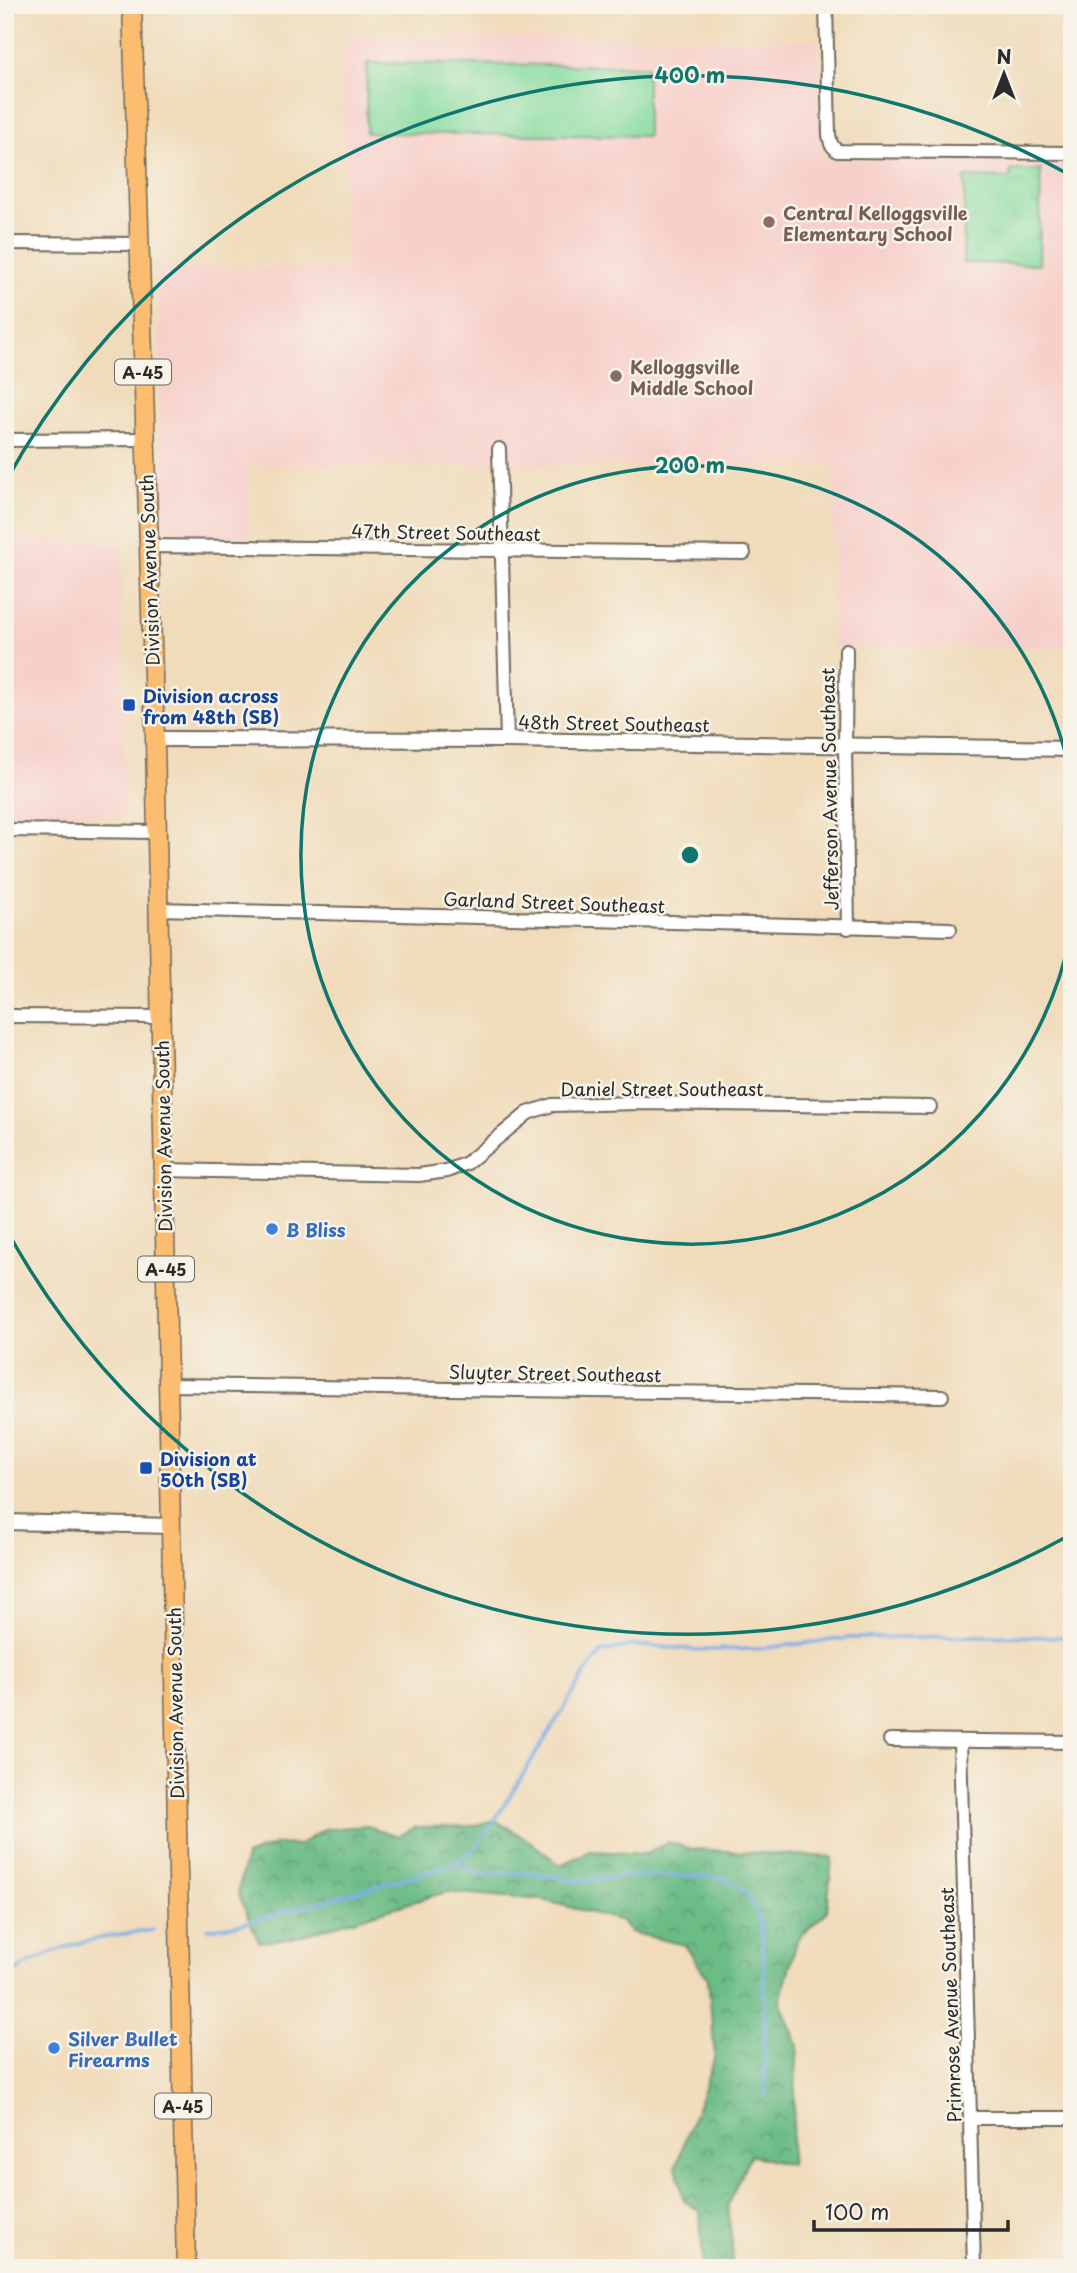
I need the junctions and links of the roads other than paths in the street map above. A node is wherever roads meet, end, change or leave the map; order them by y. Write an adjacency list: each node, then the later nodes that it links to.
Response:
1 (132, 5): 5 (main road, Division Avenue South / A-45)
2 (826, 5): 3 (street)
3 (1072, 153)
4 (5, 243): 5 (street)
5 (139, 244): 6 (main road, Division Avenue South / A-45)
6 (145, 439): 7 (street); 9 (main road, Division Avenue South / A-45)
7 (5, 440)
8 (499, 449): 10 (street)
9 (147, 546): 10 (street, 47th Street Southeast); 13 (main road, Division Avenue South / A-45)
10 (502, 550): 11 (street, 47th Street Southeast); 14 (street)
11 (744, 553)
12 (846, 650): 15 (street, Jefferson Avenue Southeast)
13 (155, 739): 14 (street, 48th Street Southeast); 18 (main road, Division Avenue South / A-45)
14 (507, 740): 15 (street, 48th Street Southeast)
15 (845, 746): 16 (street, 48th Street Southeast); 20 (street, Jefferson Avenue Southeast)
16 (1072, 749)
17 (5, 830): 18 (street)
18 (155, 832): 19 (main road, Division Avenue South / A-45)
19 (158, 909): 20 (street, Garland Street Southeast); 23 (main road, Division Avenue South / A-45)
20 (848, 928): 21 (street, Garland Street Southeast)
21 (950, 929)
22 (5, 1016): 23 (street)
23 (160, 1017): 25 (main road, Division Avenue South / A-45)
24 (930, 1107): 25 (street, Daniel Street Southeast)
25 (163, 1170): 26 (main road, Division Avenue South / A-45)
26 (169, 1385): 27 (street, Sluyter Street Southeast); 29 (main road, Division Avenue South / A-45)
27 (942, 1396)
28 (5, 1522): 29 (street)
29 (172, 1526): 35 (main road, Division Avenue South / A-45)
30 (890, 1740): 31 (street)
31 (960, 1741): 32 (street); 33 (street, Primrose Avenue Southeast)
32 (1072, 1742)
33 (970, 2118): 34 (street); 36 (street, Primrose Avenue Southeast)
34 (1072, 2118)
35 (186, 2268)
36 (974, 2268)

